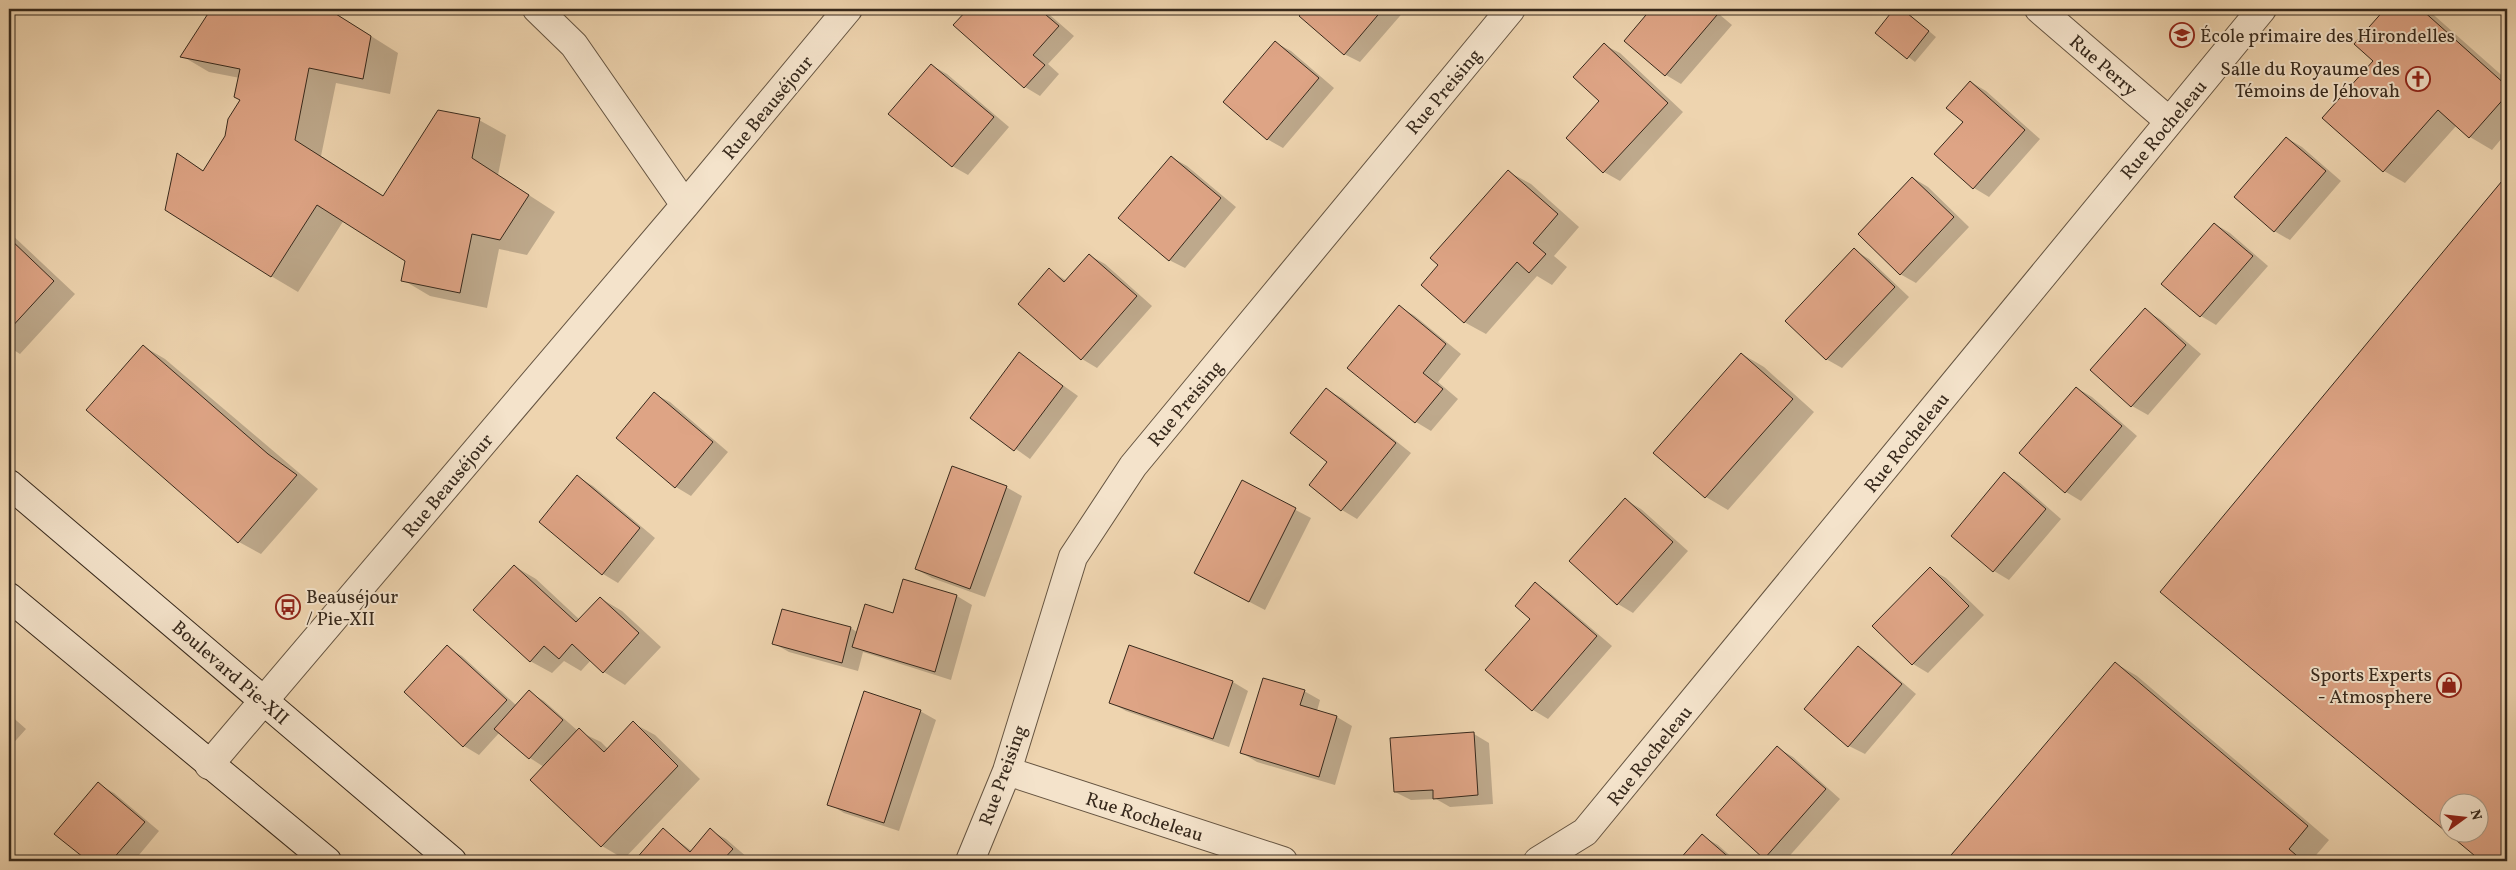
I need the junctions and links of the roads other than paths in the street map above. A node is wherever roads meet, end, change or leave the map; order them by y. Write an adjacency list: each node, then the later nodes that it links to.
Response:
1 (537, 9): 7 (street)
2 (848, 9): 7 (street, Rue Beauséjour)
3 (1511, 9): 12 (street, Rue Preising)
4 (2039, 9): 6 (street, Rue Perry)
5 (2262, 9): 6 (street, Rue Rocheleau)
6 (2169, 121): 17 (street, Rue Rocheleau)
7 (685, 204): 10 (street, Rue Beauséjour)
8 (9, 484): 10 (street, Boulevard Pie-XII)
9 (9, 597): 11 (street)
10 (264, 700): 11 (street, Rue Beauséjour); 14 (street, Boulevard Pie-XII)
11 (209, 765): 13 (street)
12 (1006, 771): 15 (street, Rue Preising); 16 (street, Rue Rocheleau)
13 (327, 861)
14 (452, 861)
15 (970, 861)
16 (1283, 861)
17 (1538, 861)

